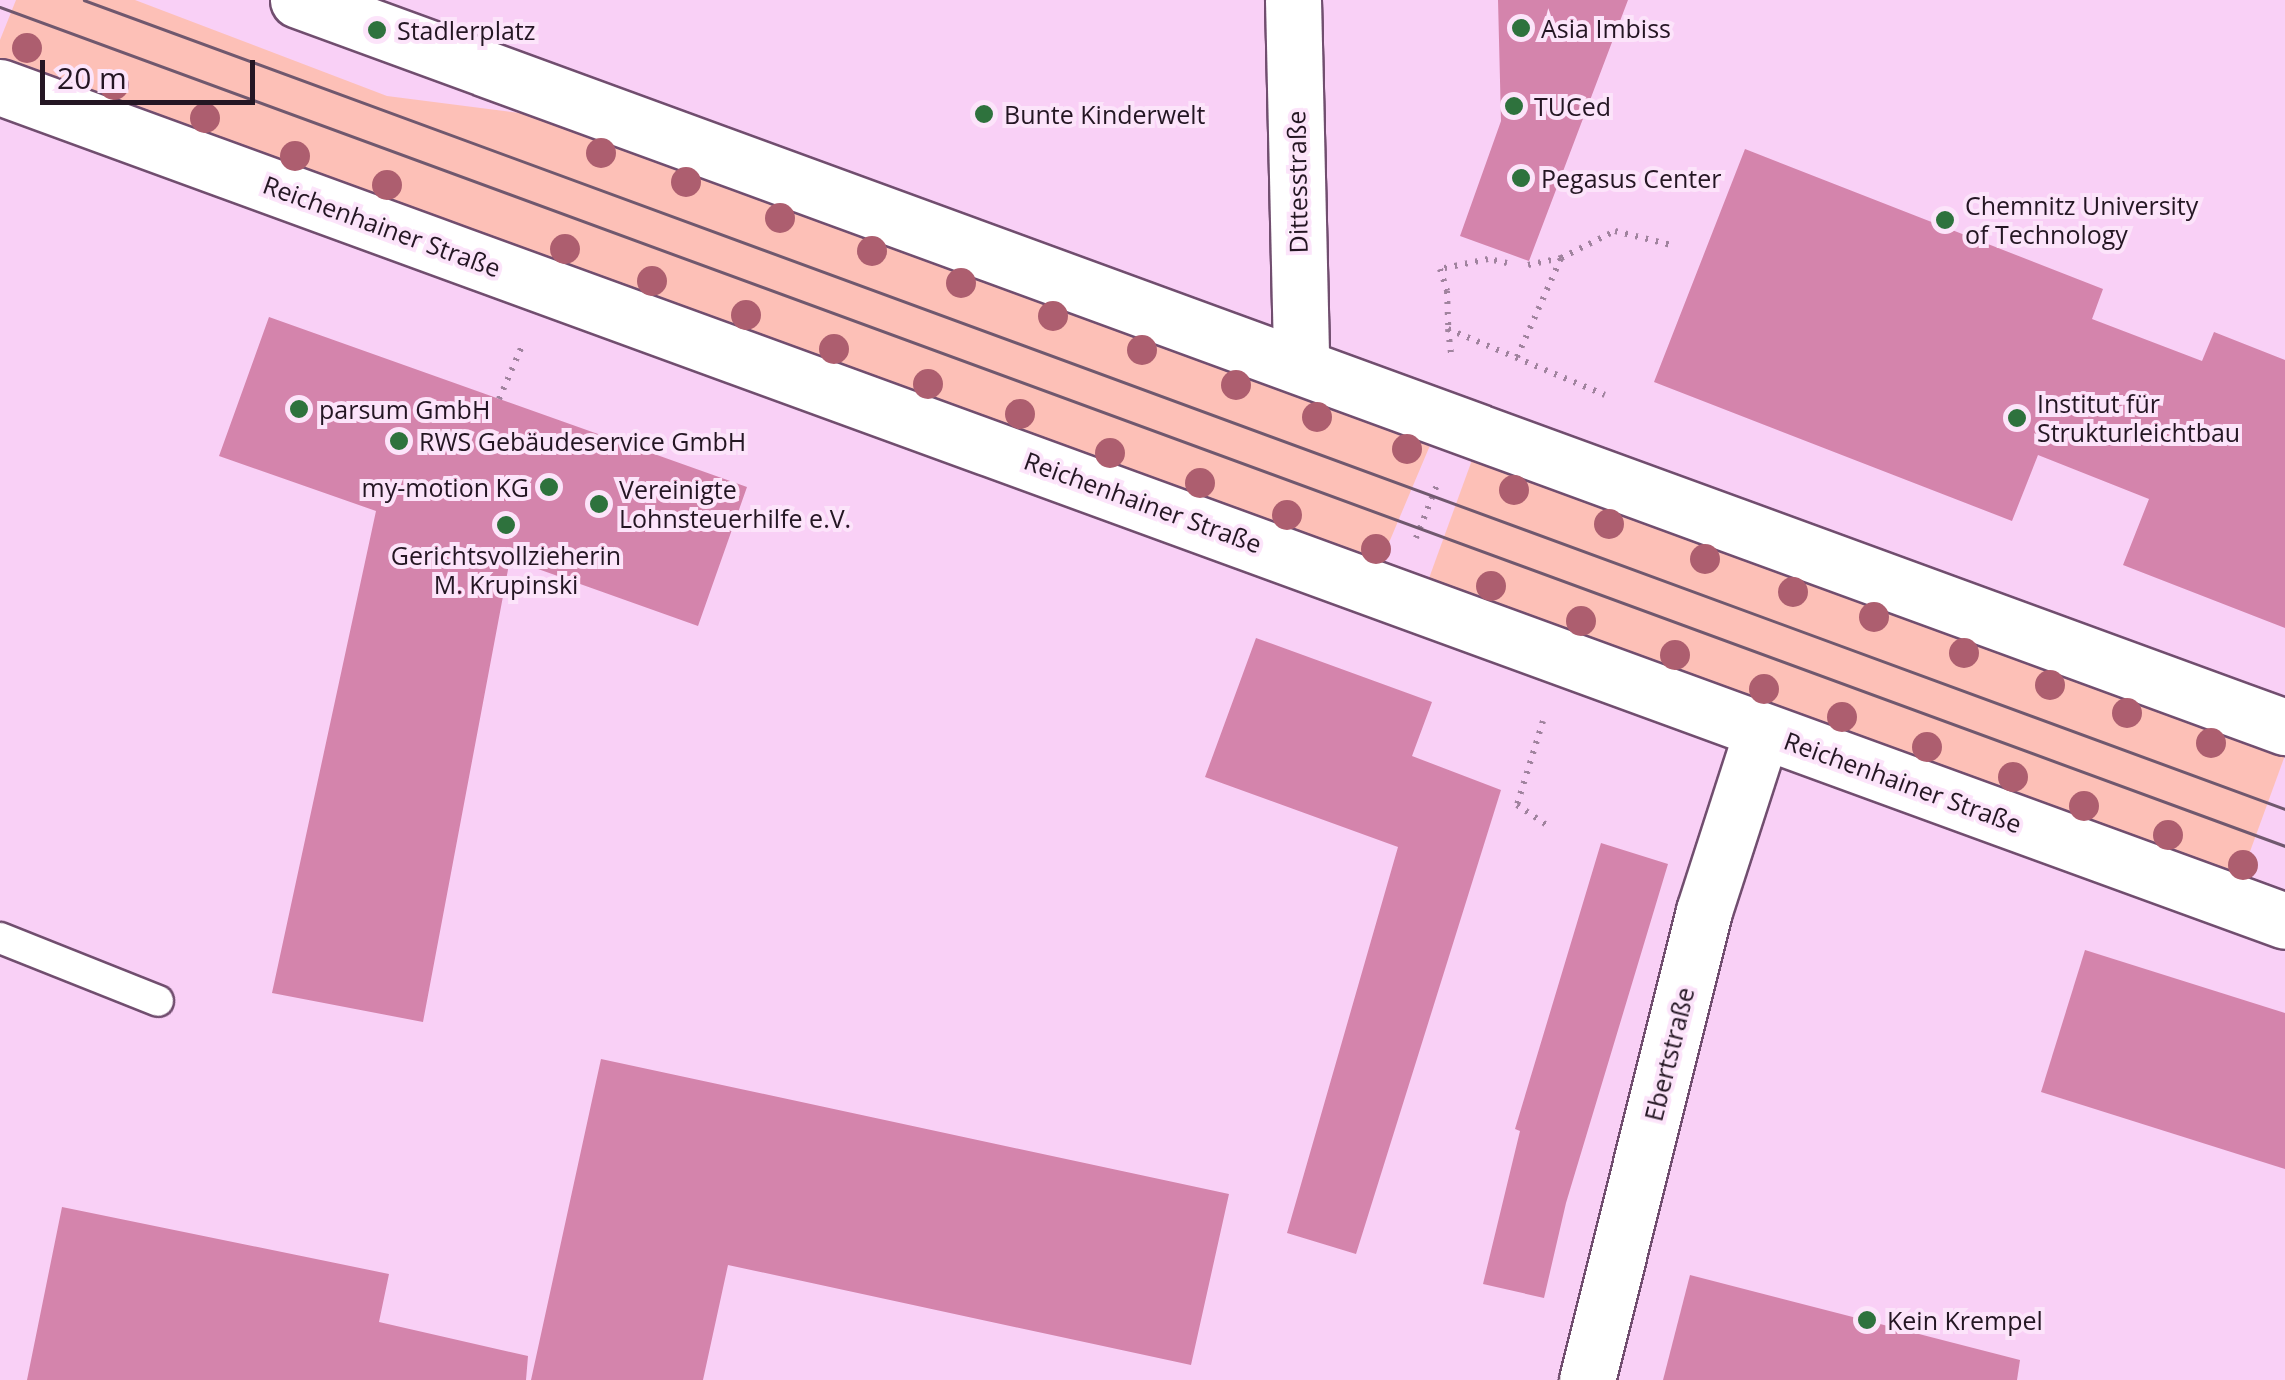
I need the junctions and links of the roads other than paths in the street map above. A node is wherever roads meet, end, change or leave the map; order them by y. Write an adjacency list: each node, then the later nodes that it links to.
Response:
1 (298, 0): 4 (street)
2 (1293, 0): 4 (street, Dittesstraße)
3 (0, 87): 6 (street, Reichenhainer Straße)
4 (1301, 365): 5 (street)
5 (2285, 727)
6 (1762, 731): 7 (street, Reichenhainer Straße); 10 (street, Ebertstraße)
7 (2285, 922)
8 (0, 938): 9 (lane)
9 (158, 1002)
10 (1587, 1380)

